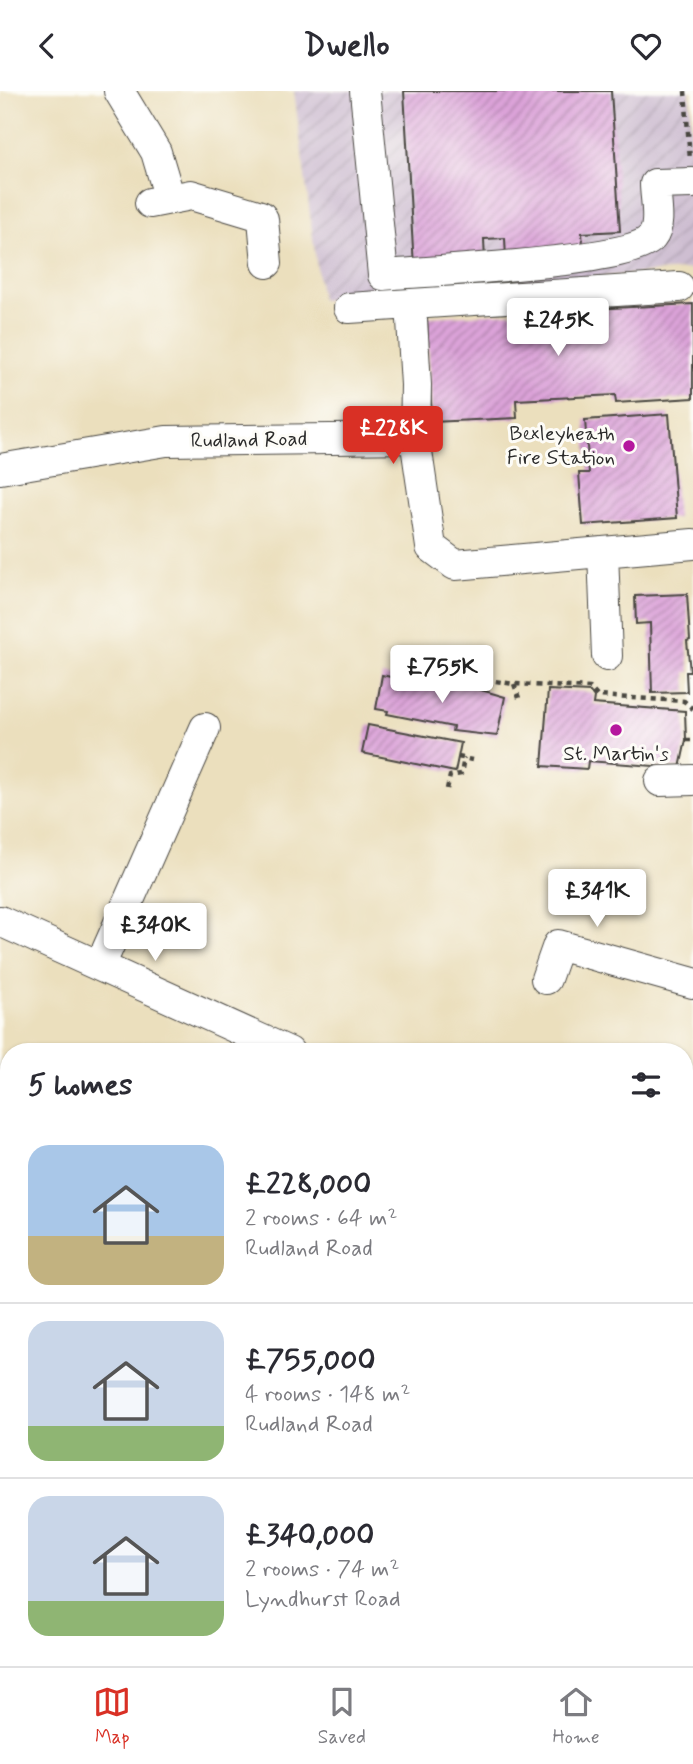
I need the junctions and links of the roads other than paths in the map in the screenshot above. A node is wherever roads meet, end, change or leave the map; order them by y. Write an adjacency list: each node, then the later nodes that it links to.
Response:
1 (119, 91): 4 (street)
2 (365, 91): 3 (street)
3 (692, 183)
4 (267, 263)
5 (679, 287): 6 (street)
6 (411, 304): 7 (street); 8 (street)
7 (349, 308)
8 (415, 437): 9 (street, Rudland Road); 11 (street)
9 (0, 469)
10 (693, 544): 11 (street)
11 (603, 552): 12 (street)
12 (607, 656)
13 (205, 728): 17 (street)
14 (693, 780): 15 (street)
15 (660, 781)
16 (0, 921): 17 (street)
17 (100, 966): 20 (street)
18 (546, 979): 19 (street)
19 (693, 983)
20 (269, 1043)

